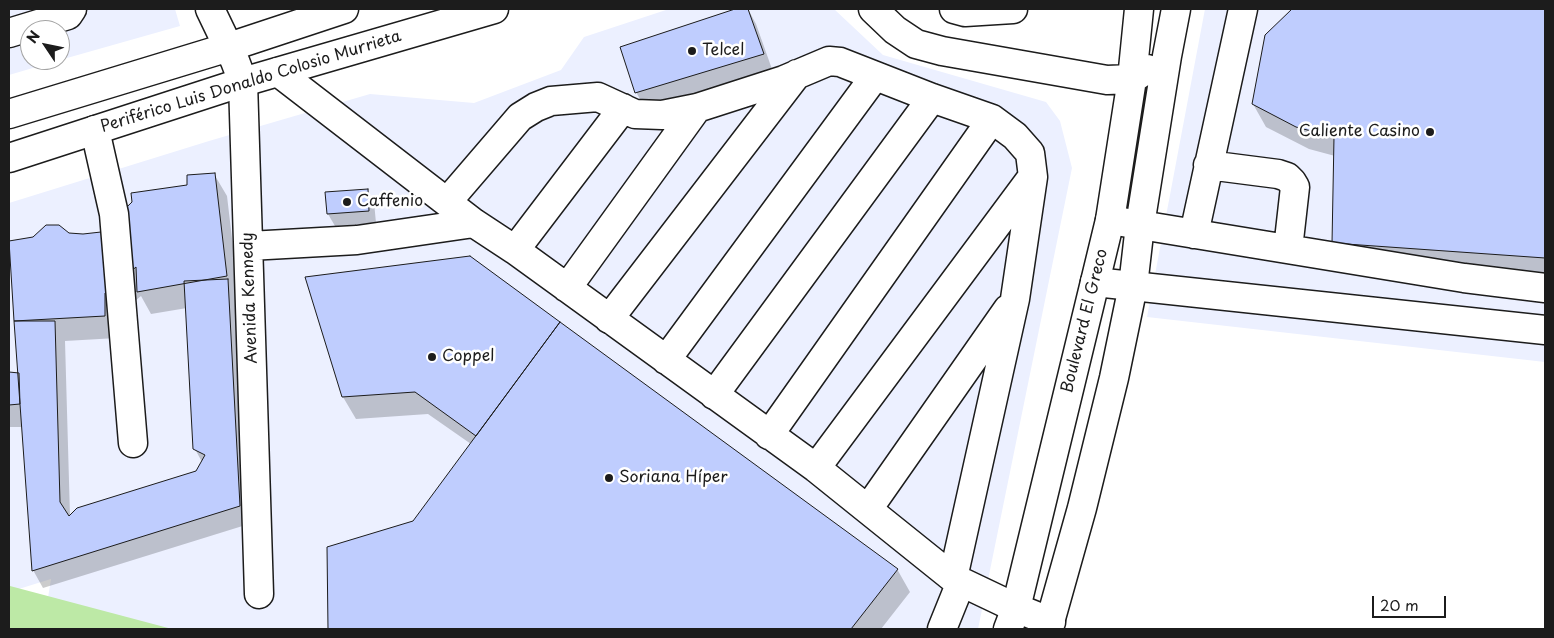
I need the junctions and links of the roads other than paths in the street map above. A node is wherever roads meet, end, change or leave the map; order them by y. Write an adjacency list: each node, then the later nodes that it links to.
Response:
1 (72, 9): 11 (main road)
2 (210, 9): 12 (main road, Avenida Kennedy)
3 (344, 9): 12 (main road)
4 (494, 9): 14 (main road, Periférico Luis Donaldo Colosio Murrieta)
5 (873, 9): 17 (main road)
6 (954, 9): 7 (main road)
7 (1013, 9)
8 (1139, 9): 17 (main road, Boulevard El Greco)
9 (1243, 9): 26 (main road)
10 (1178, 12): 13 (main road)
11 (9, 33)
12 (229, 47): 18 (main road, Avenida Kennedy); 22 (main road)
13 (1167, 56): 17 (main road); 31 (main road)
14 (278, 72): 18 (main road, Periférico Luis Donaldo Colosio Murrieta); 28 (main road)
15 (798, 74): 16 (main road); 21 (main road); 41 (main road)
16 (875, 76): 19 (main road); 43 (main road)
17 (1132, 79): 29 (main road, Boulevard El Greco)
18 (242, 82): 24 (main road, Periférico Luis Donaldo Colosio Murrieta); 33 (main road, Avenida Kennedy)
19 (932, 98): 23 (main road); 44 (main road)
20 (623, 108): 21 (main road); 28 (main road); 35 (main road)
21 (697, 108): 38 (main road)
22 (9, 114)
23 (992, 119): 27 (main road); 45 (main road)
24 (95, 130): 25 (main road, Periférico Luis Donaldo Colosio Murrieta); 46 (main road)
25 (9, 158)
26 (1208, 165): 32 (main road); 34 (main road)
27 (1032, 177): 40 (main road); 47 (main road)
28 (447, 202): 30 (main road)
29 (1110, 220): 31 (main road); 36 (main road, Boulevard El Greco)
30 (474, 223): 33 (main road); 35 (main road)
31 (1140, 225): 32 (main road); 37 (main road)
32 (1194, 234): 34 (main road)
33 (249, 246): 50 (main road, Avenida Kennedy)
34 (1288, 249): 39 (main road)
35 (515, 250): 38 (main road)
36 (1095, 282): 37 (main road); 51 (main road, Boulevard El Greco)
37 (1133, 286): 42 (main road); 52 (main road)
38 (567, 288): 41 (main road)
39 (1545, 288)
40 (1015, 299): 48 (main road); 49 (main road)
41 (609, 319): 43 (main road)
42 (1545, 330)
43 (666, 360): 44 (main road)
44 (714, 395): 45 (main road)
45 (769, 436): 47 (main road)
46 (133, 443)
47 (816, 468): 48 (main road)
48 (868, 508): 49 (main road)
49 (957, 580): 51 (main road); 53 (main road)
50 (260, 594)
51 (1012, 619): 52 (main road)
52 (1050, 626)
53 (942, 629)

